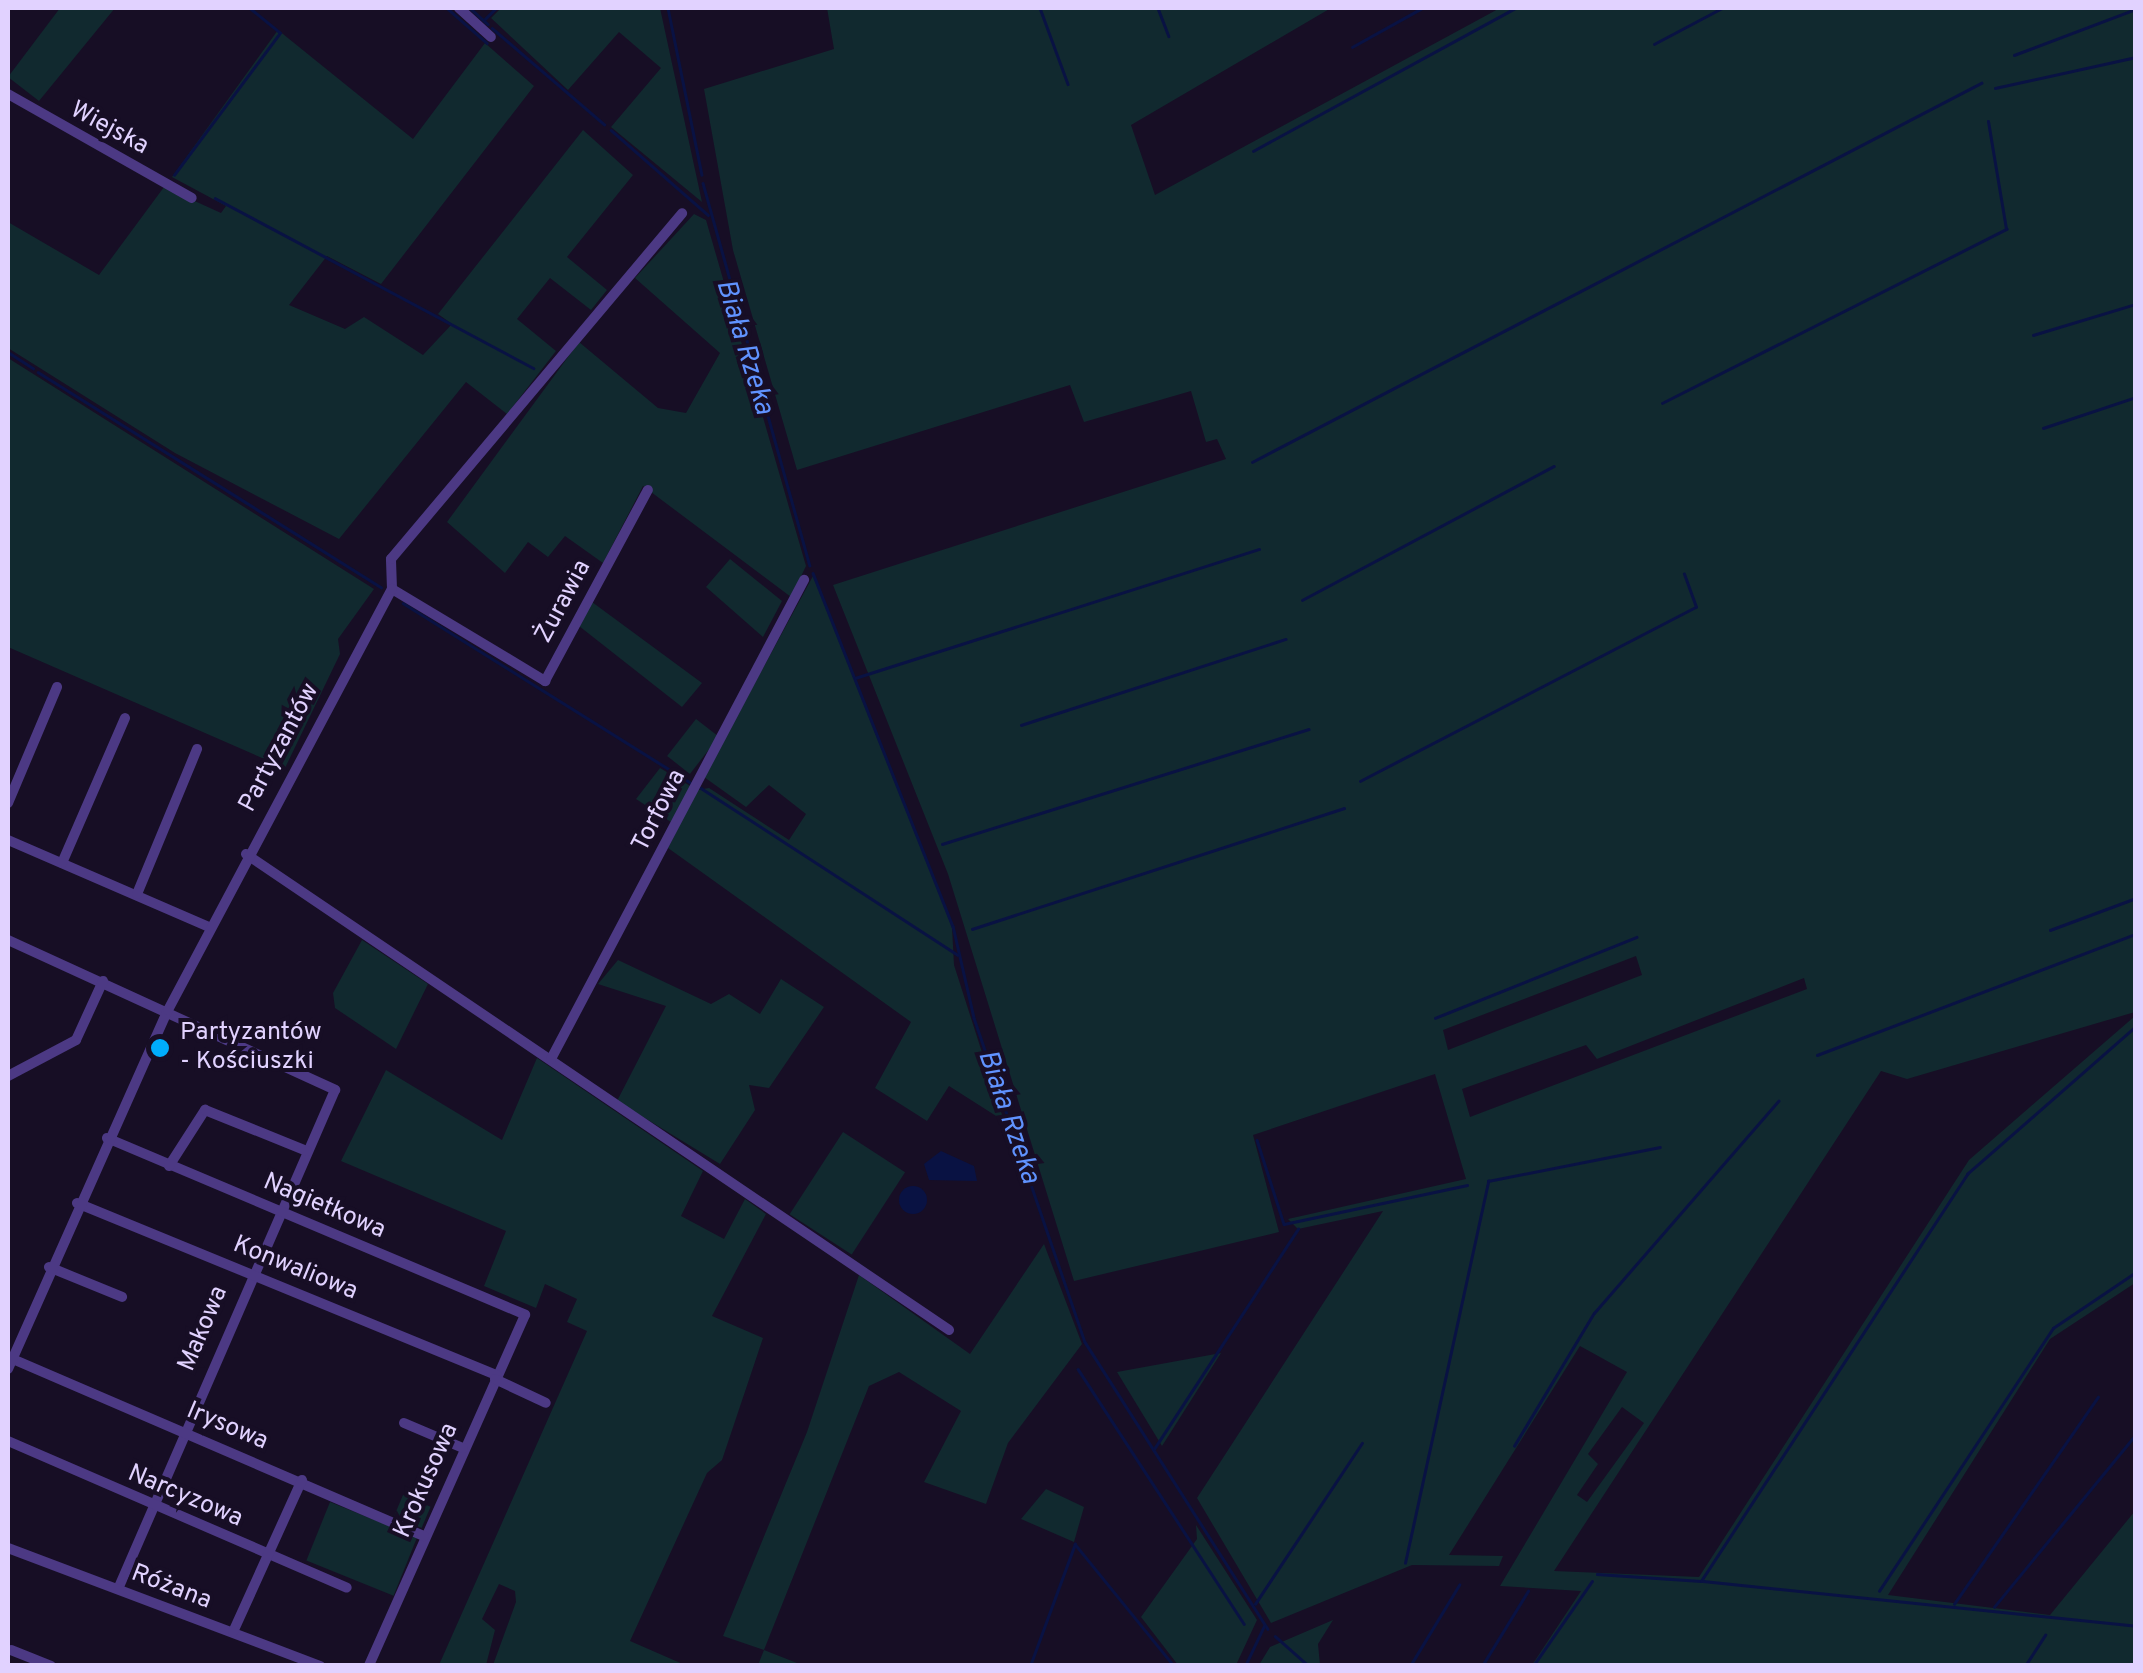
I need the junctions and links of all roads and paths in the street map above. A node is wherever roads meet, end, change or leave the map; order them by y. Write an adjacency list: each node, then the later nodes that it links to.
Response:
1 (459, 8): 2 (street)
2 (490, 37)
3 (8, 94): 4 (street, Wiejska)
4 (192, 198)
5 (682, 214): 8 (street, Partyzantów)
6 (648, 490): 8 (street, Żurawia)
7 (804, 580): 21 (street, Torfowa)
8 (392, 589): 14 (street, Partyzantów)
9 (58, 687): 12 (street)
10 (125, 718): 15 (street)
11 (197, 750): 16 (street)
12 (8, 803)
13 (8, 840): 15 (street)
14 (246, 854): 17 (street, Partyzantów); 21 (street)
15 (62, 863): 16 (street)
16 (137, 894): 17 (street)
17 (209, 927): 20 (street, Partyzantów)
18 (8, 940): 19 (street)
19 (103, 981): 20 (street); 22 (street)
20 (168, 1010): 23 (street, Partyzantów); 24 (street, Makowa)
21 (551, 1059): 32 (street)
22 (8, 1076)
23 (107, 1138): 25 (street, Nagietkowa); 26 (street, Partyzantów)
24 (307, 1151): 25 (street); 27 (street, Makowa)
25 (168, 1166): 27 (street, Nagietkowa)
26 (77, 1203): 28 (street, Partyzantów); 29 (street, Konwaliowa)
27 (279, 1208): 29 (street, Makowa); 31 (street, Nagietkowa)
28 (49, 1267): 30 (street); 33 (street, Partyzantów)
29 (250, 1271): 34 (street, Konwaliowa); 37 (street, Makowa)
30 (122, 1296)
31 (525, 1315): 34 (street, Krokusowa)
32 (949, 1330)
33 (9, 1362): 37 (street, Irysowa)
34 (496, 1377): 35 (street, Konwaliowa); 39 (street, Krokusowa)
35 (546, 1403)
36 (404, 1424): 39 (street)
37 (183, 1430): 40 (street, Irysowa); 41 (street, Makowa)
38 (8, 1441): 41 (street, Narcyzowa)
39 (463, 1448): 42 (street, Krokusowa)
40 (302, 1480): 42 (street, Irysowa); 44 (street)
41 (154, 1507): 44 (street, Narcyzowa); 46 (street, Makowa)
42 (424, 1536): 53 (street, Krokusowa)
43 (8, 1548): 46 (street, Różana)
44 (269, 1553): 45 (street, Narcyzowa); 47 (street)
45 (347, 1588)
46 (118, 1589): 47 (street, Różana)
47 (233, 1632): 49 (street, Różana)
48 (12, 1650): 50 (street)
49 (275, 1650): 51 (street); 52 (street, Różana)
50 (51, 1666)
51 (270, 1666)
52 (320, 1666)
53 (369, 1666)

